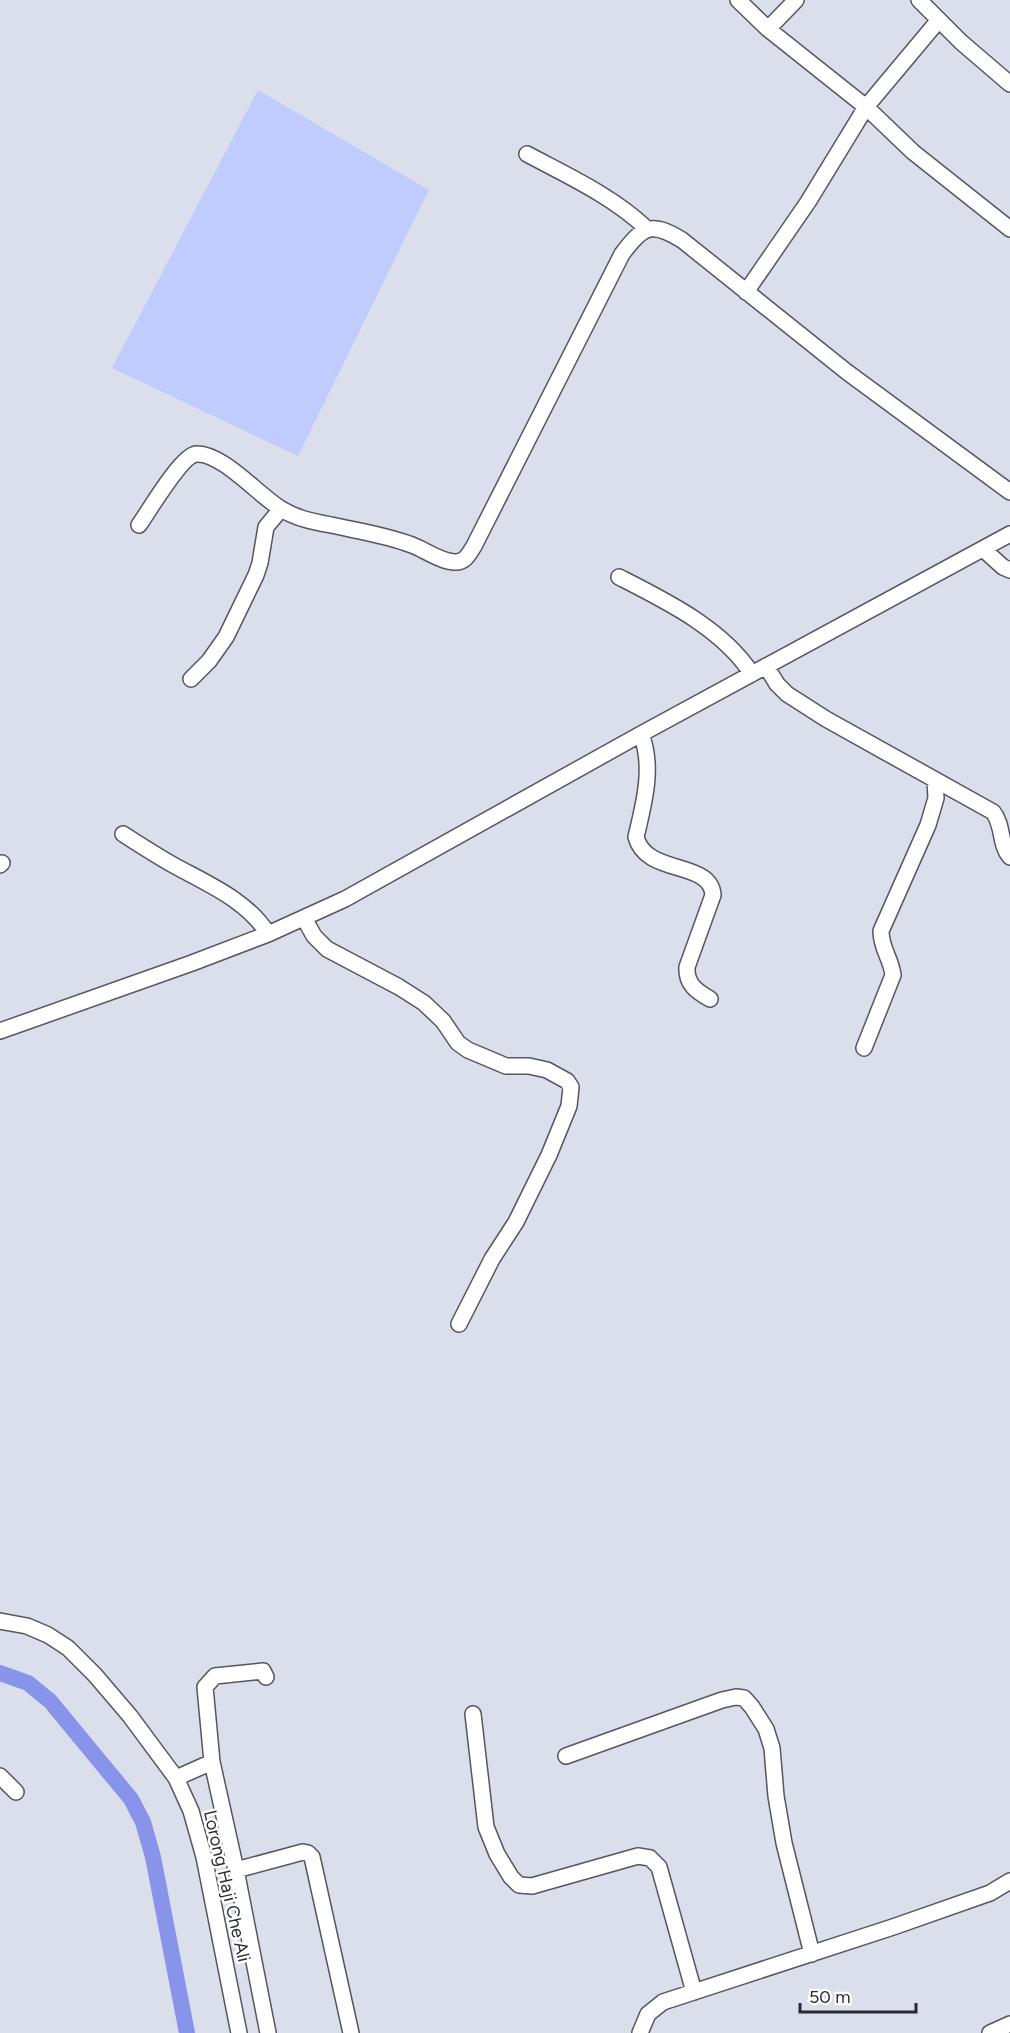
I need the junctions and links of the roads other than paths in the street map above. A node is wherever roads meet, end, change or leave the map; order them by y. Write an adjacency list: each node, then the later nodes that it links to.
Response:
1 (738, 0): 5 (street)
2 (796, 0): 5 (street)
3 (919, 0): 4 (street)
4 (938, 21): 6 (street); 7 (street)
5 (768, 29): 7 (street)
6 (1010, 84)
7 (866, 107): 10 (street); 11 (street)
8 (527, 154): 9 (street)
9 (646, 228): 11 (street); 13 (street)
10 (1010, 229)
11 (746, 292): 12 (street)
12 (1010, 492)
13 (281, 509): 14 (street); 20 (street)
14 (139, 525)
15 (1010, 534): 16 (street)
16 (983, 549): 17 (street); 19 (street)
17 (1010, 570)
18 (619, 577): 19 (street)
19 (759, 670): 21 (street); 22 (street)
20 (191, 679)
21 (642, 734): 25 (street); 27 (street)
22 (934, 781): 24 (street); 29 (street)
23 (123, 834): 26 (street)
24 (1010, 857)
25 (304, 918): 26 (street); 30 (street)
26 (268, 934): 28 (street)
27 (710, 999)
28 (0, 1031)
29 (864, 1048)
30 (459, 1324)
31 (0, 1621): 37 (street, Lorong Haji Che Ali)
32 (266, 1677): 35 (street)
33 (473, 1714): 42 (street)
34 (566, 1756): 41 (street)
35 (212, 1762): 37 (street); 39 (street)
36 (0, 1776): 38 (street)
37 (176, 1778): 44 (street, Lorong Haji Che Ali)
38 (16, 1792)
39 (236, 1870): 45 (street); 46 (street)
40 (1010, 1881): 41 (street)
41 (812, 1954): 42 (street)
42 (694, 1992): 47 (street)
43 (1010, 2024): 48 (street)
44 (238, 2033)
45 (268, 2033)
46 (351, 2033)
47 (640, 2033)
48 (990, 2033)

